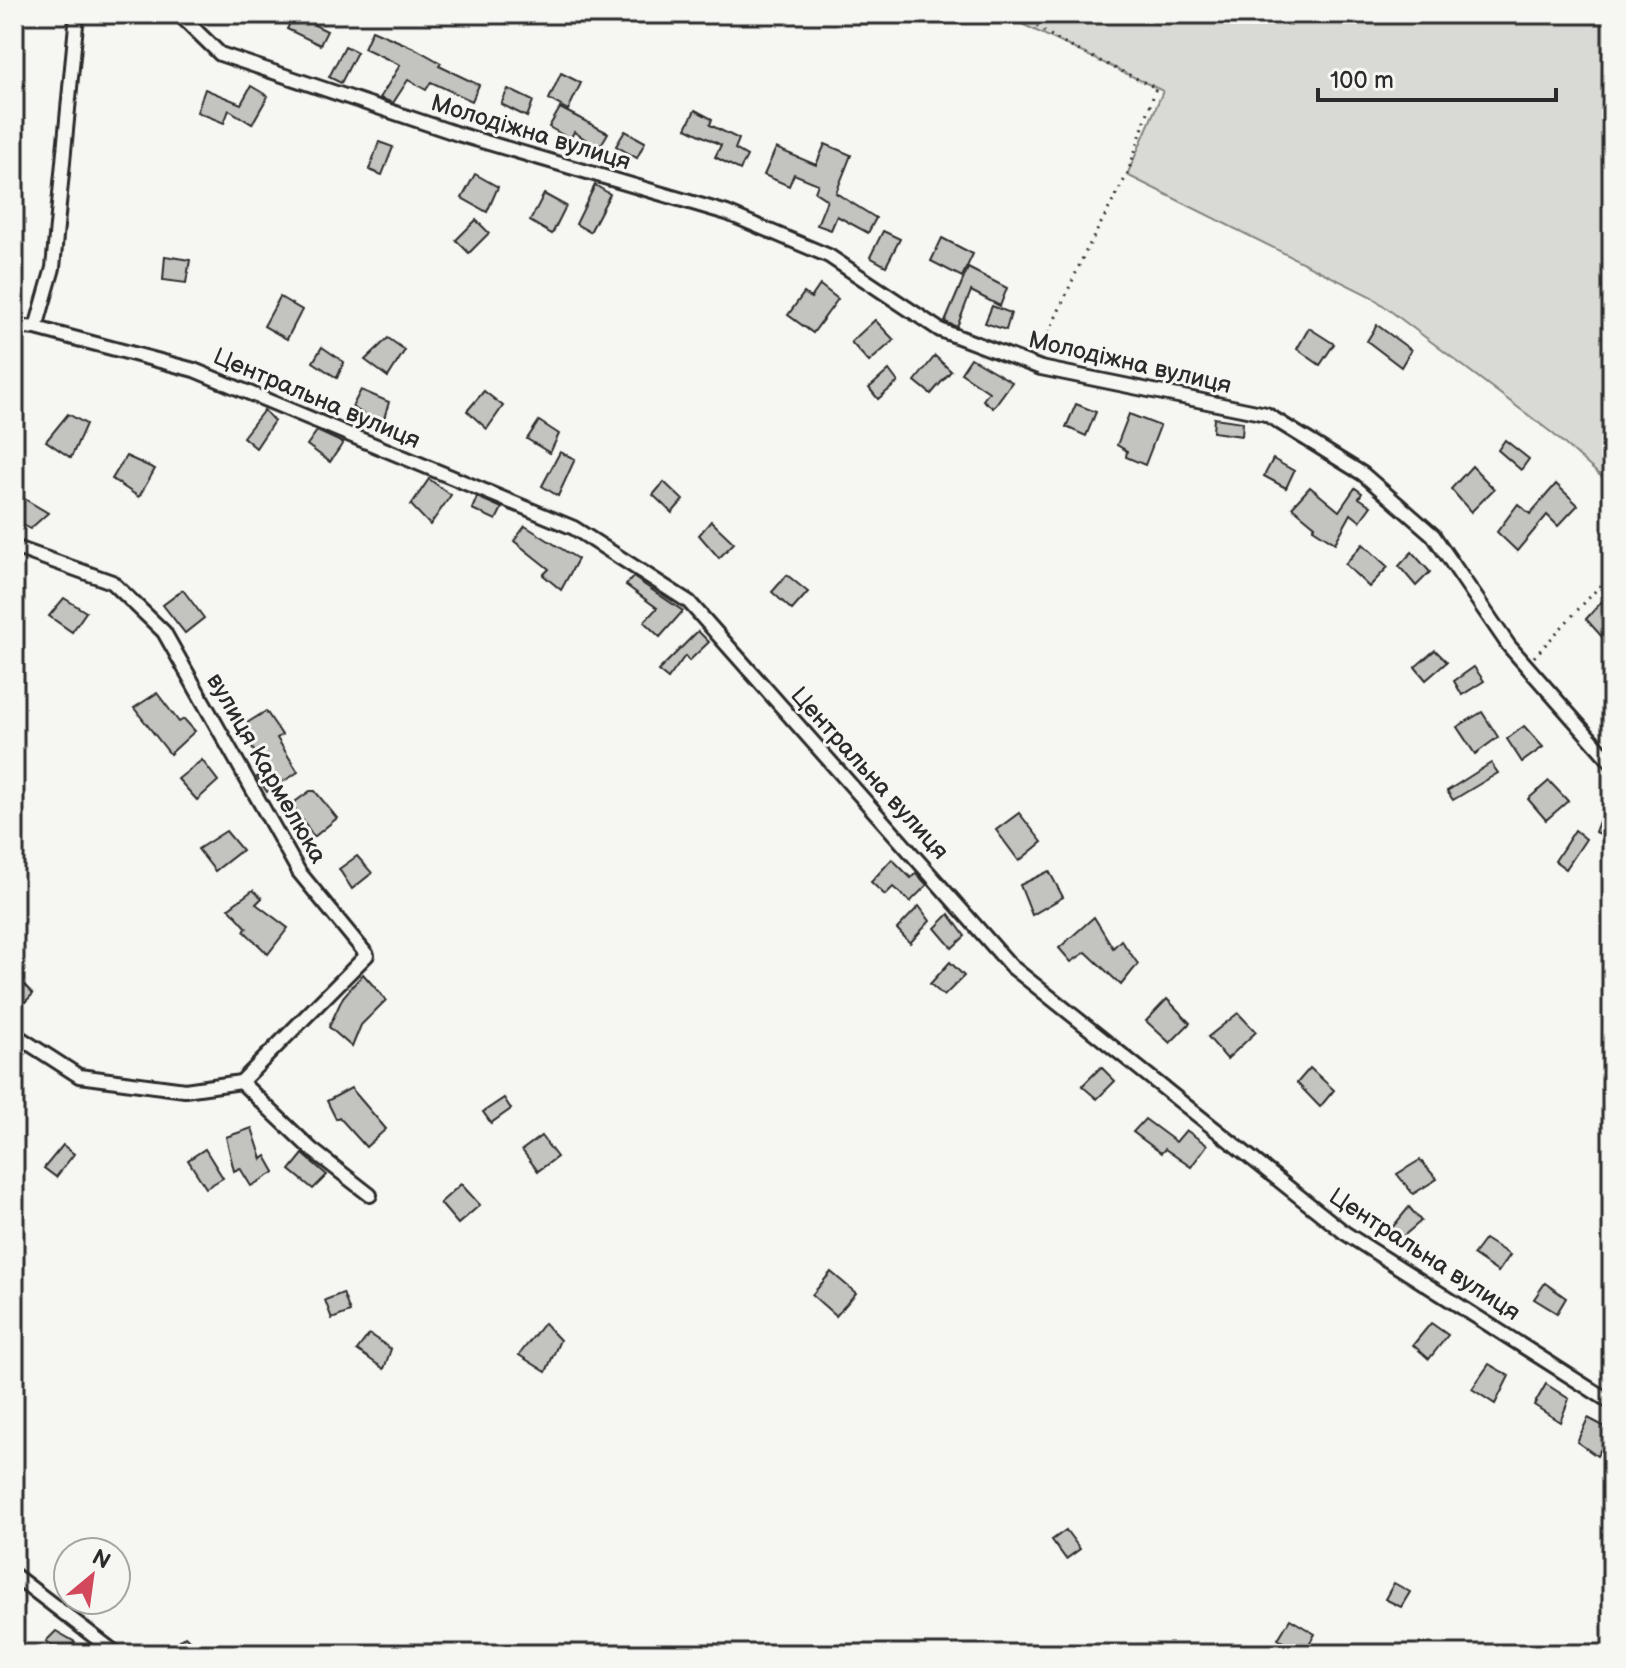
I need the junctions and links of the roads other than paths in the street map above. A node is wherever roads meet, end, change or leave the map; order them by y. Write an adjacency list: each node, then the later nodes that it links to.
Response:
1 (77, 14): 4 (street)
2 (179, 14): 6 (street, Молодіжна вулиця)
3 (14, 326): 4 (street, Центральна вулиця)
4 (36, 328): 10 (street, Центральна вулиця)
5 (14, 547): 8 (street, вулиця Кармелюка)
6 (1612, 763)
7 (14, 1034): 8 (street)
8 (241, 1082): 9 (street)
9 (370, 1195)
10 (1612, 1403)
11 (14, 1575): 12 (street)
12 (117, 1654)

